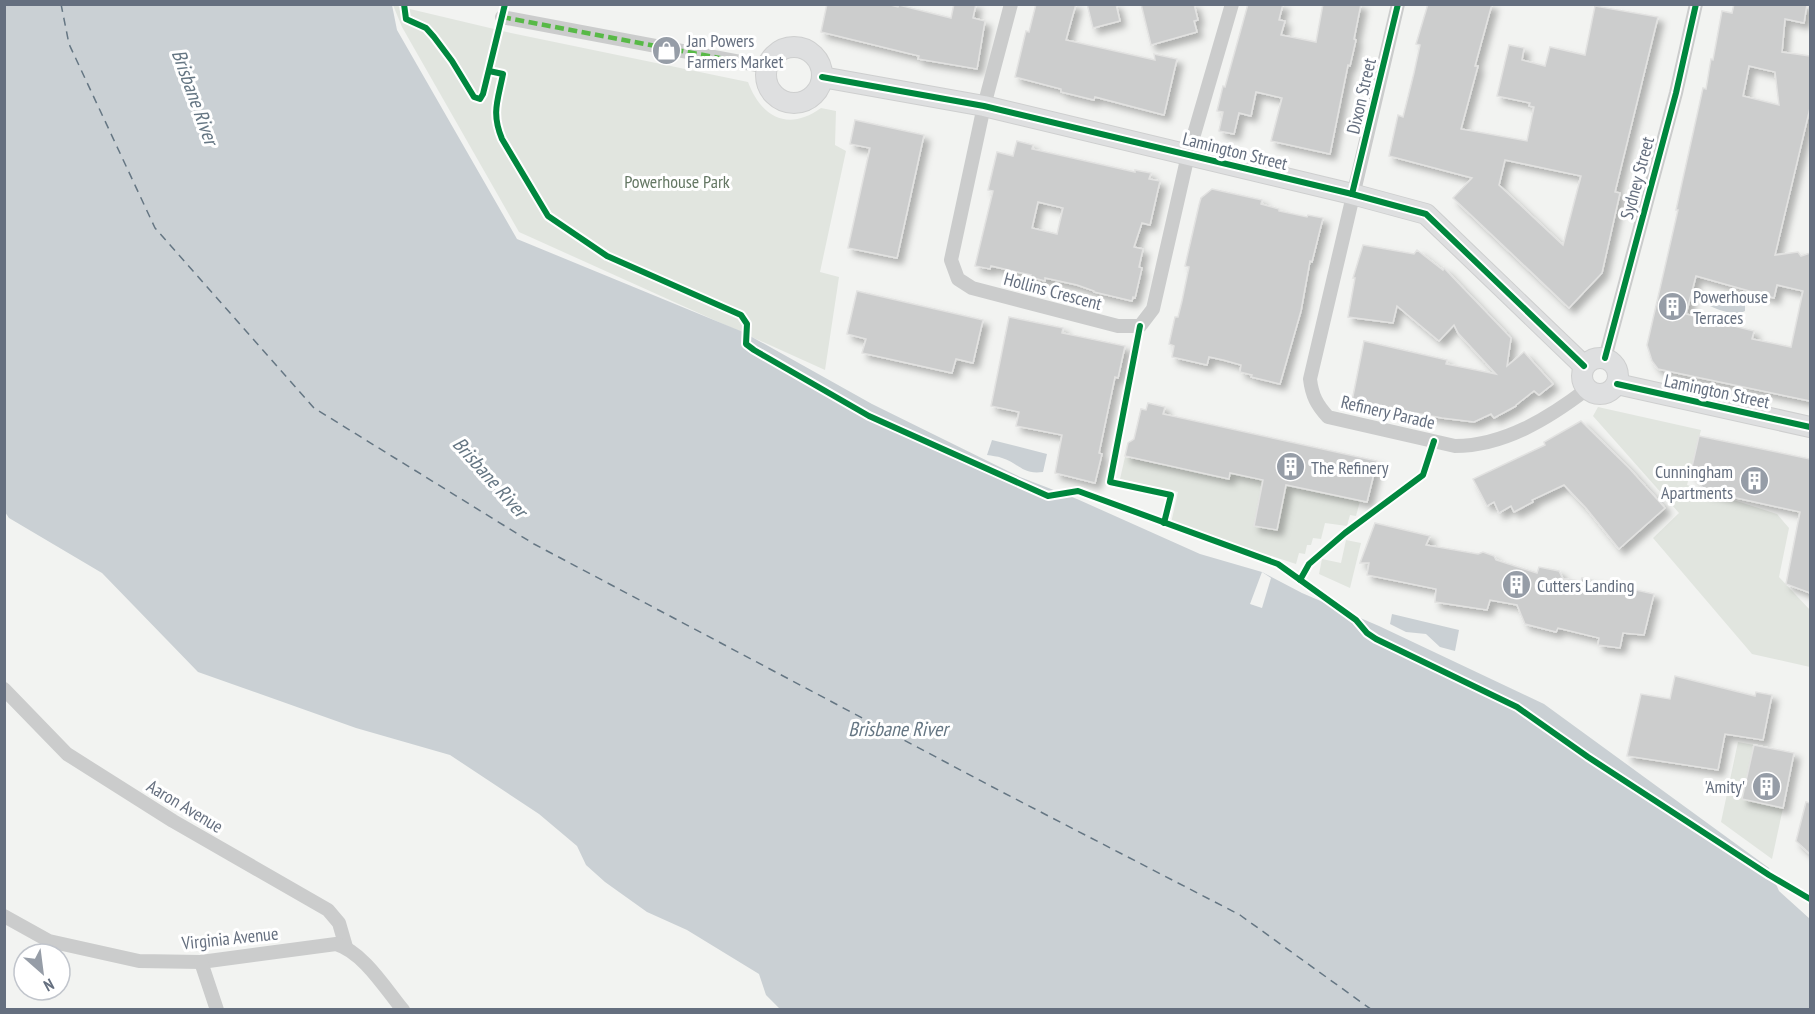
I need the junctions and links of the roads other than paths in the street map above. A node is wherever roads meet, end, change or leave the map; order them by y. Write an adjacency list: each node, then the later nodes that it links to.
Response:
1 (1011, 4): 8 (street)
2 (1232, 4): 9 (street)
3 (1398, 4): 10 (street, Dixon Street)
4 (1696, 4): 11 (street, Sydney Street)
5 (502, 17): 6 (street)
6 (767, 67): 7 (street); 7 (street)
7 (822, 77): 8 (street, Lamington Street)
8 (984, 106): 9 (street, Lamington Street); 9 (street, Hollins Crescent)
9 (1188, 155): 10 (street, Lamington Street)
10 (1352, 195): 12 (street, Lamington Street); 14 (street, Refinery Parade)
11 (1605, 358): 12 (street); 13 (street)
12 (1584, 366): 14 (street)
13 (1617, 384): 14 (street); 15 (street, Lamington Street)
14 (1587, 389)
15 (1810, 428)
16 (4, 689): 18 (street, Aaron Avenue)
17 (4, 916): 19 (street, Virginia Avenue)
18 (346, 947): 19 (street, Virginia Avenue); 21 (street)
19 (201, 962): 20 (street)
20 (217, 1010)
21 (403, 1010)

